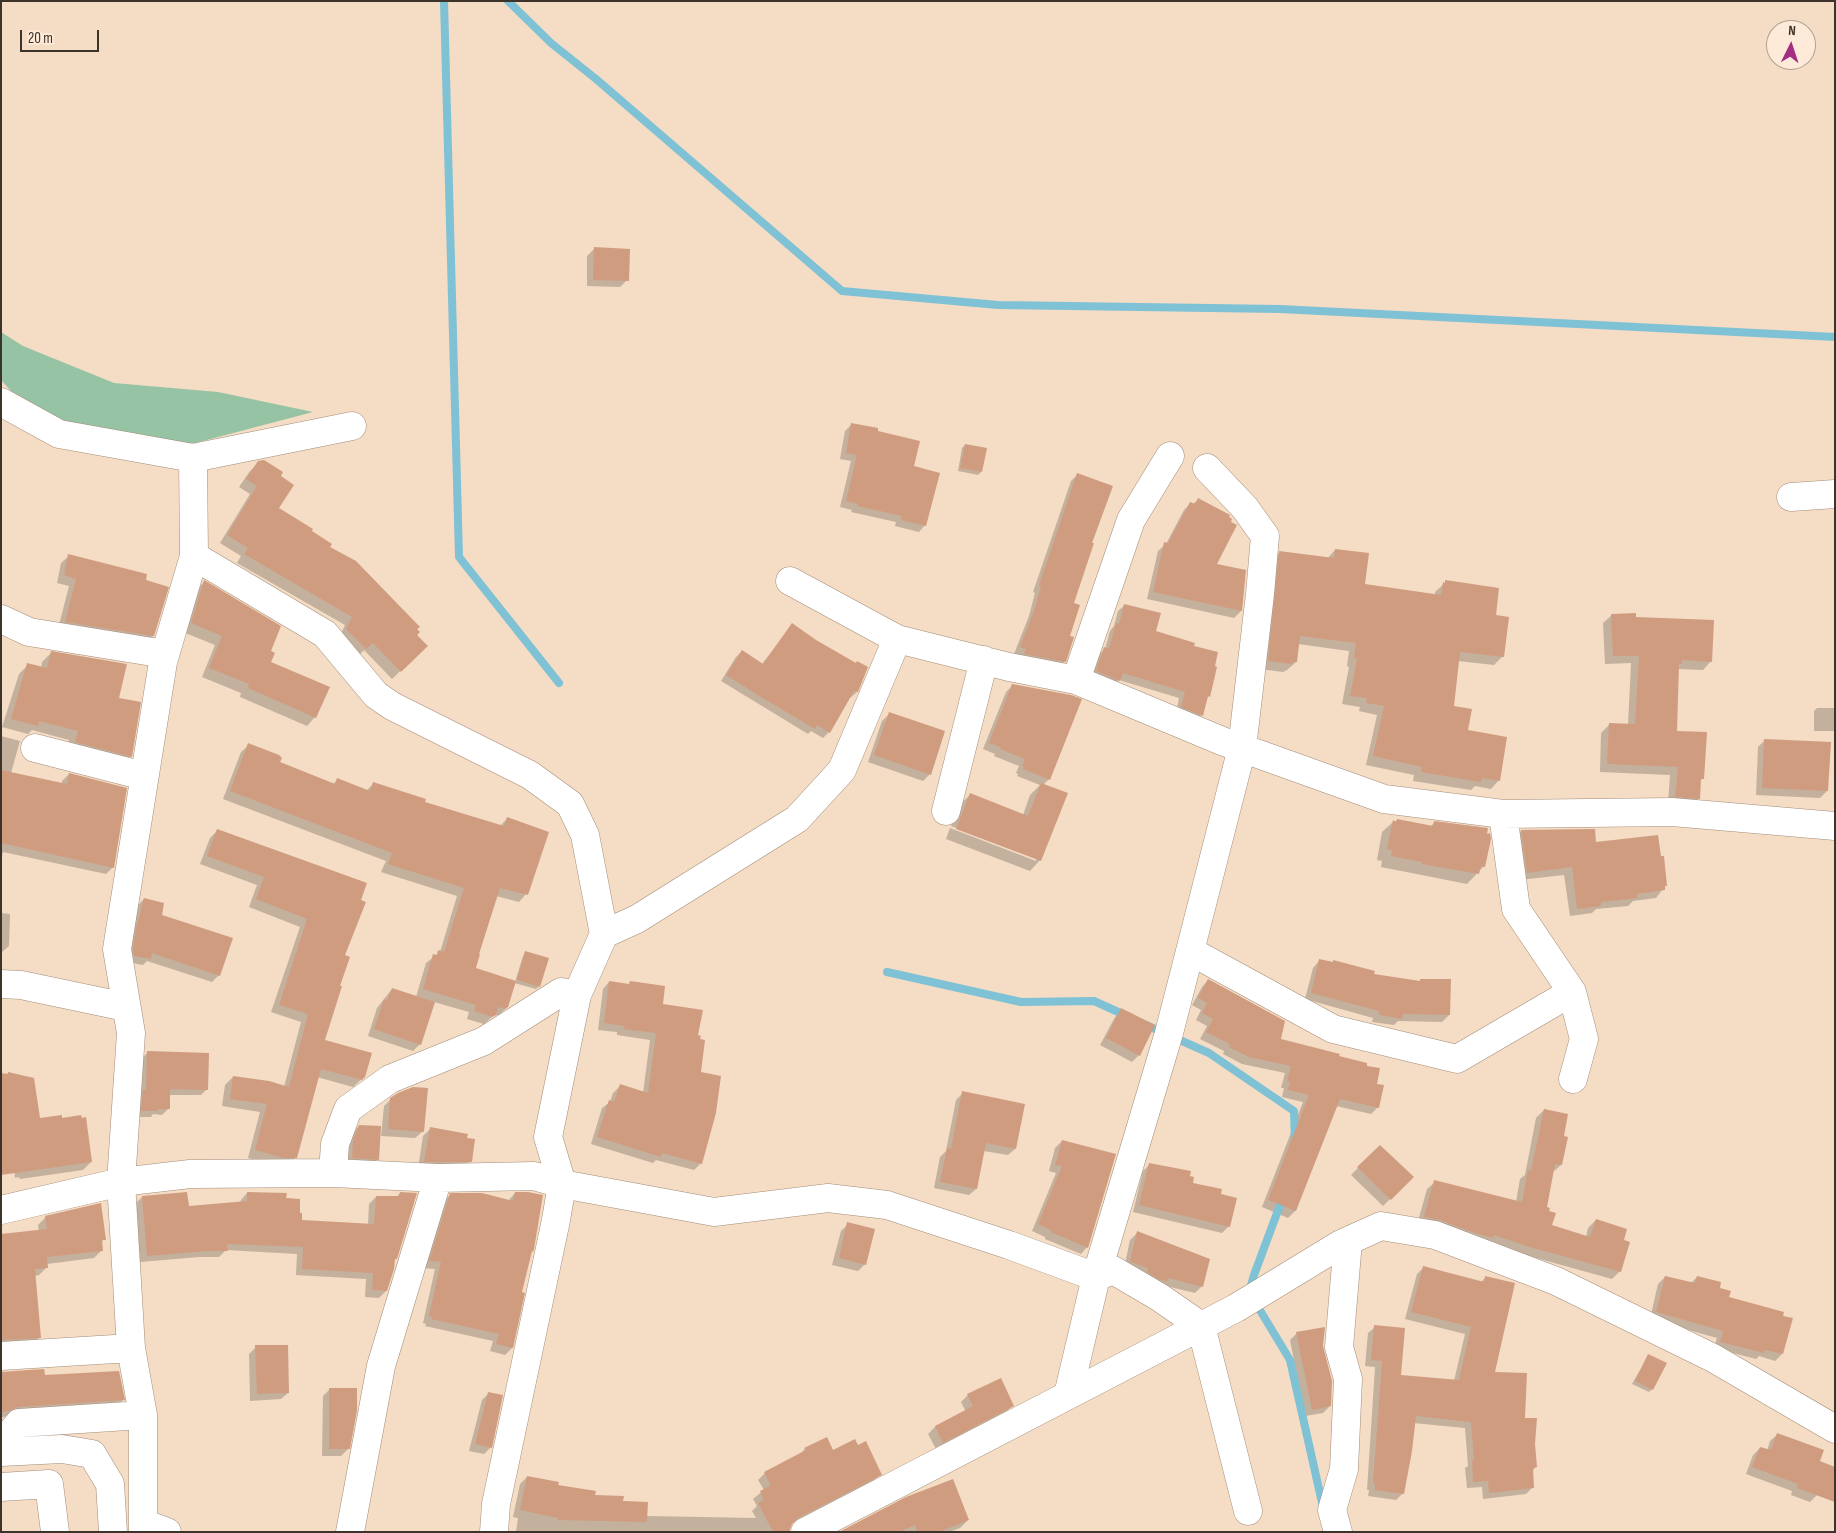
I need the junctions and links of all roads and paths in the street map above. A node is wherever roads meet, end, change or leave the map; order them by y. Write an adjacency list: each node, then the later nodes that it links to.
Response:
1 (1, 402): 4 (street)
2 (352, 426): 4 (street)
3 (1170, 456): 14 (street)
4 (193, 458): 8 (street)
5 (1207, 468): 16 (street)
6 (1835, 494): 7 (street)
7 (1791, 498)
8 (194, 556): 12 (street); 21 (street)
9 (790, 581): 11 (street)
10 (1, 619): 12 (street)
11 (897, 639): 13 (street); 21 (street)
12 (165, 654): 17 (street)
13 (984, 660): 14 (street); 18 (street)
14 (1076, 680): 16 (street)
15 (35, 748): 17 (street)
16 (1242, 748): 19 (street); 22 (street)
17 (144, 776): 26 (street)
18 (946, 811)
19 (1503, 814): 20 (street); 24 (street)
20 (1835, 826)
21 (604, 934): 25 (street)
22 (1190, 951): 24 (street); 34 (street)
23 (1, 984): 26 (street)
24 (1572, 992): 27 (street)
25 (577, 995): 28 (street); 31 (street)
26 (126, 1007): 30 (street)
27 (1573, 1079)
28 (333, 1173): 29 (street); 30 (street)
29 (438, 1178): 31 (street); 48 (street)
30 (121, 1182): 32 (street); 36 (street)
31 (562, 1184): 34 (street); 49 (street)
32 (1, 1210)
33 (1348, 1241): 35 (street); 40 (street); 51 (street)
34 (1096, 1277): 35 (street); 38 (street)
35 (1201, 1326): 38 (street); 44 (street)
36 (131, 1348): 37 (street); 39 (street)
37 (1, 1356)
38 (1068, 1395): 50 (street)
39 (143, 1414): 41 (street); 45 (street)
40 (1835, 1429)
41 (1, 1445)
42 (1, 1452): 47 (street)
43 (1, 1487): 46 (street)
44 (1248, 1511)
45 (151, 1529)
46 (55, 1532)
47 (113, 1532)
48 (350, 1532)
49 (494, 1532)
50 (805, 1532)
51 (1338, 1532)

